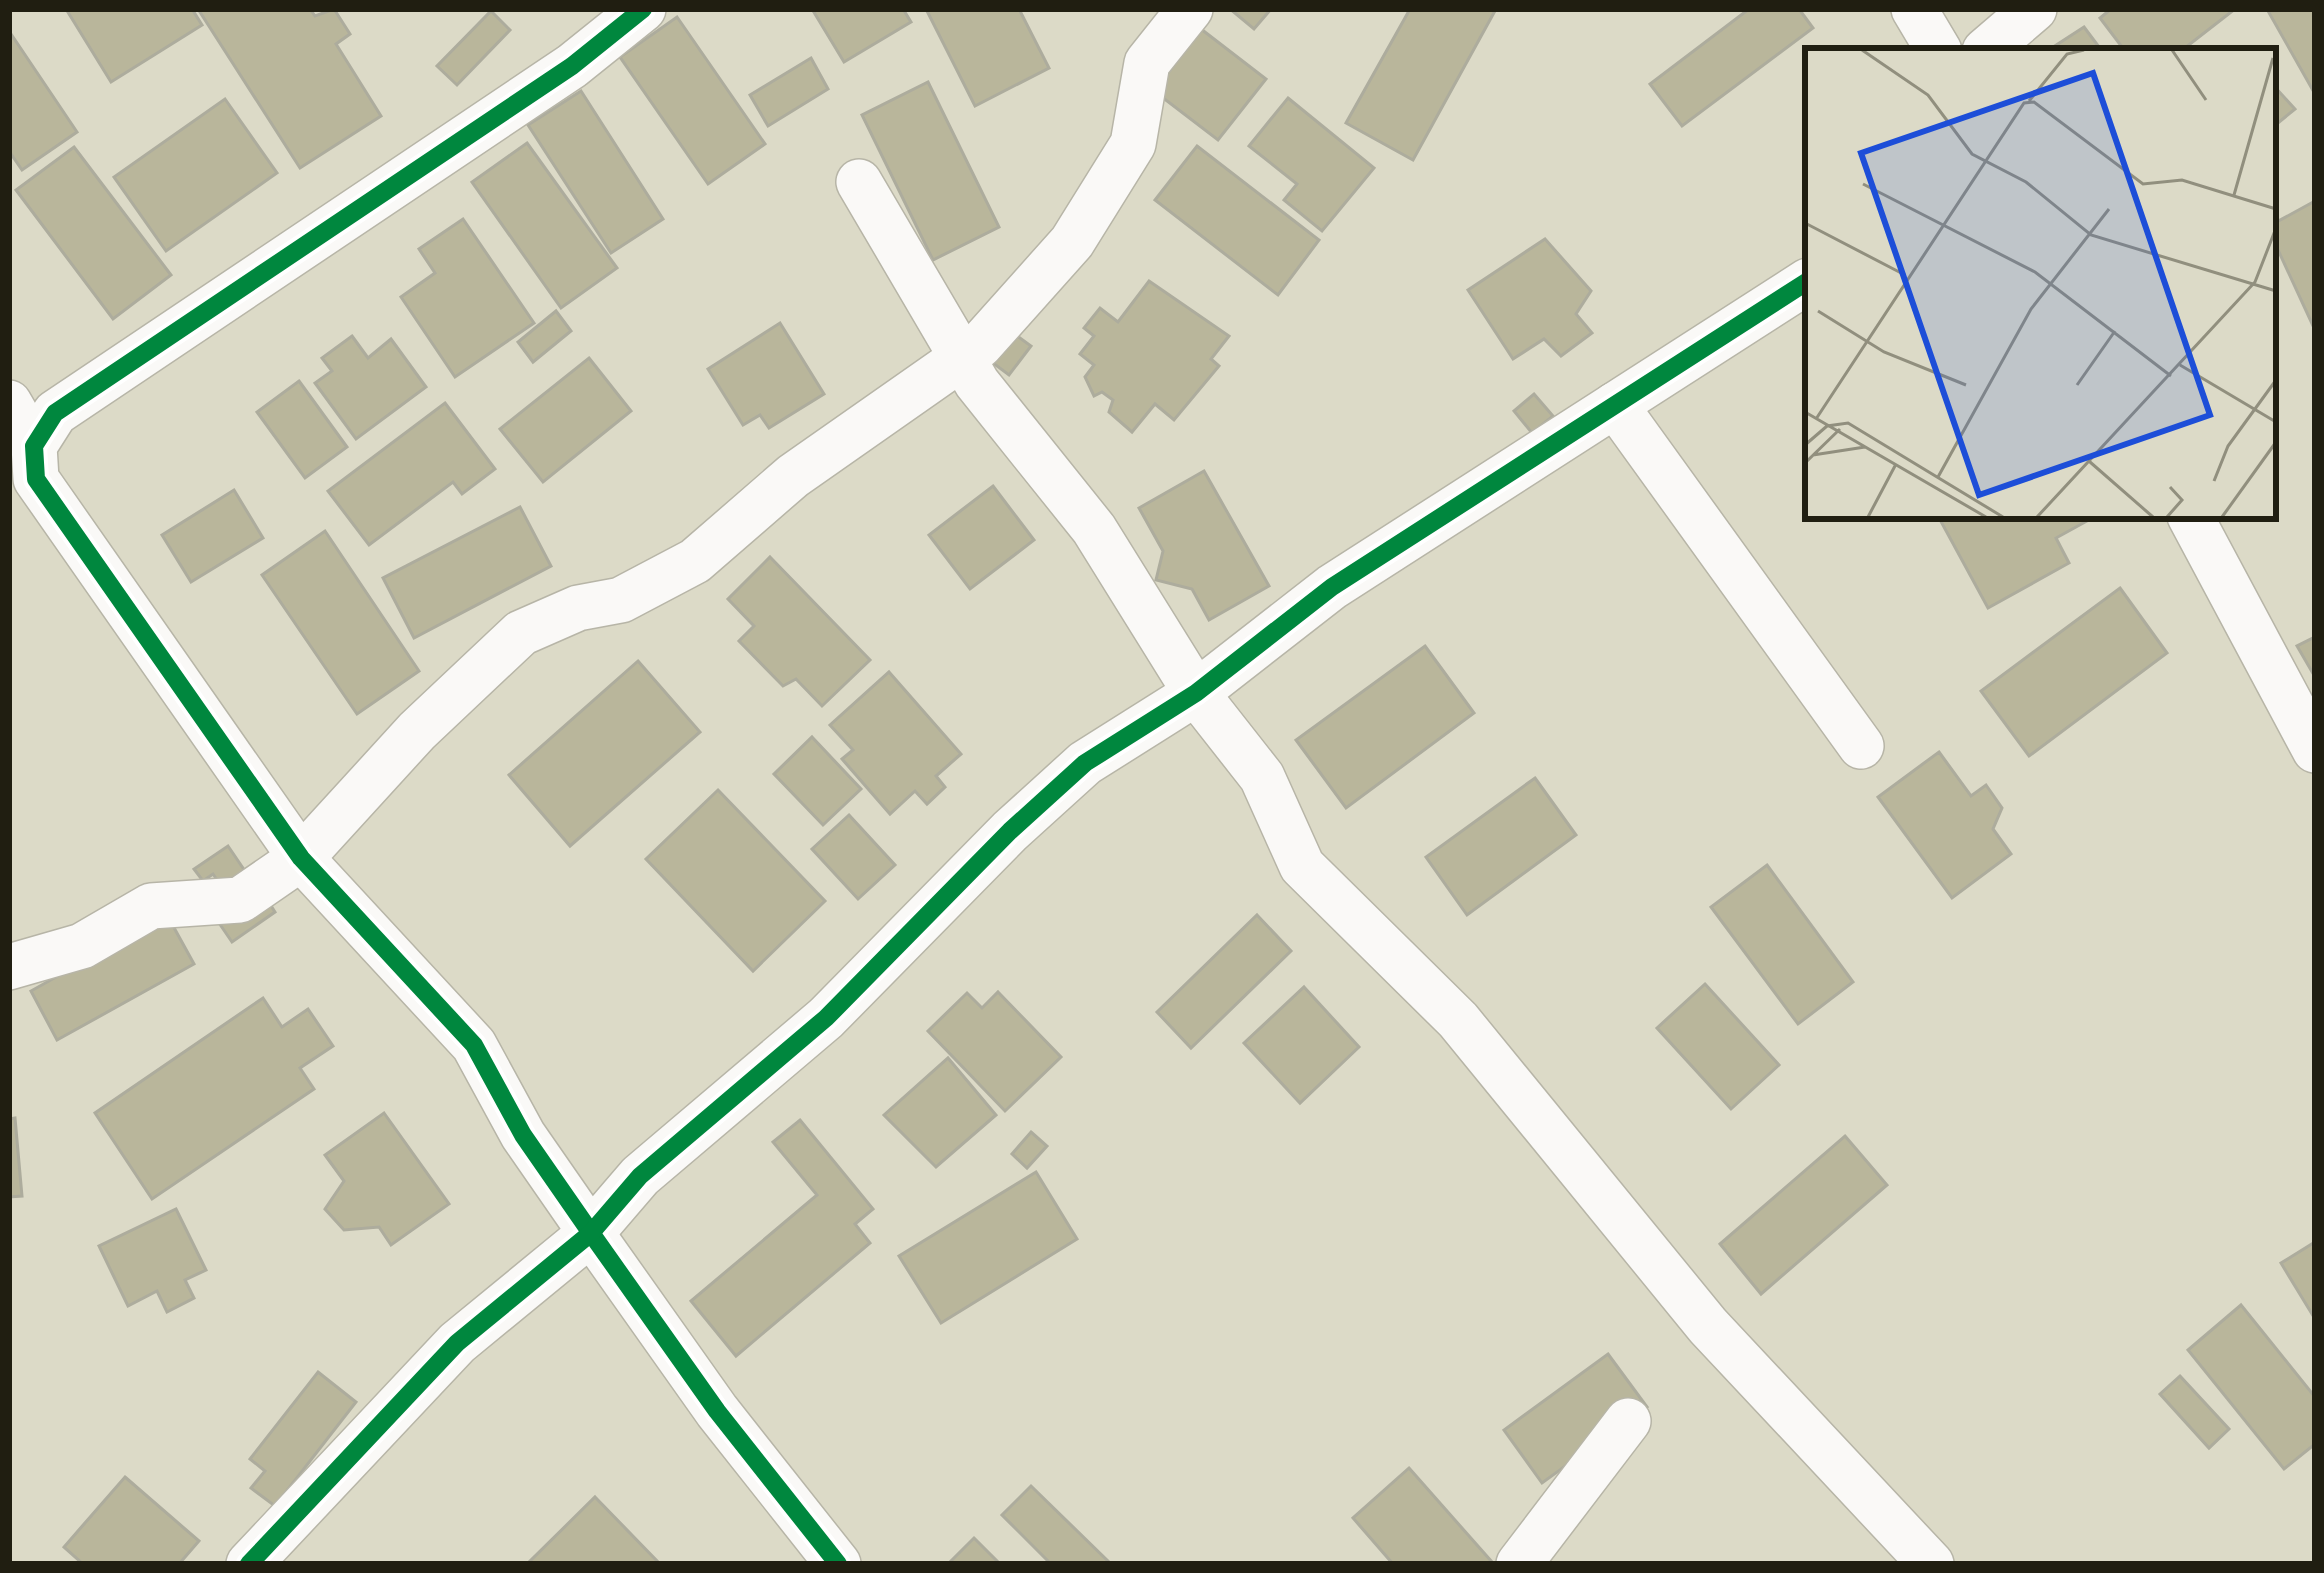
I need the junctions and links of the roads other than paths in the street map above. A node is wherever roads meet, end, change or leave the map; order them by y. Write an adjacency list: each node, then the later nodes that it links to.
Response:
1 (643, 9): 12 (street)
2 (1190, 9): 9 (street)
3 (1914, 9): 5 (street)
4 (2034, 9): 6 (street)
5 (1937, 48)
6 (1988, 48)
7 (859, 182): 9 (street)
8 (1805, 283): 11 (street)
9 (965, 356): 14 (street); 17 (street)
10 (9, 403): 12 (street)
11 (1615, 404): 14 (street); 15 (street)
12 (34, 446): 17 (street)
13 (2192, 519): 16 (street)
14 (1196, 693): 19 (street); 24 (street)
15 (1861, 746)
16 (2315, 750)
17 (302, 858): 18 (street); 19 (street)
18 (9, 967)
19 (591, 1234): 21 (street); 22 (street)
20 (1628, 1421): 23 (street)
21 (833, 1562)
22 (249, 1564)
23 (1519, 1564)
24 (1930, 1564)

